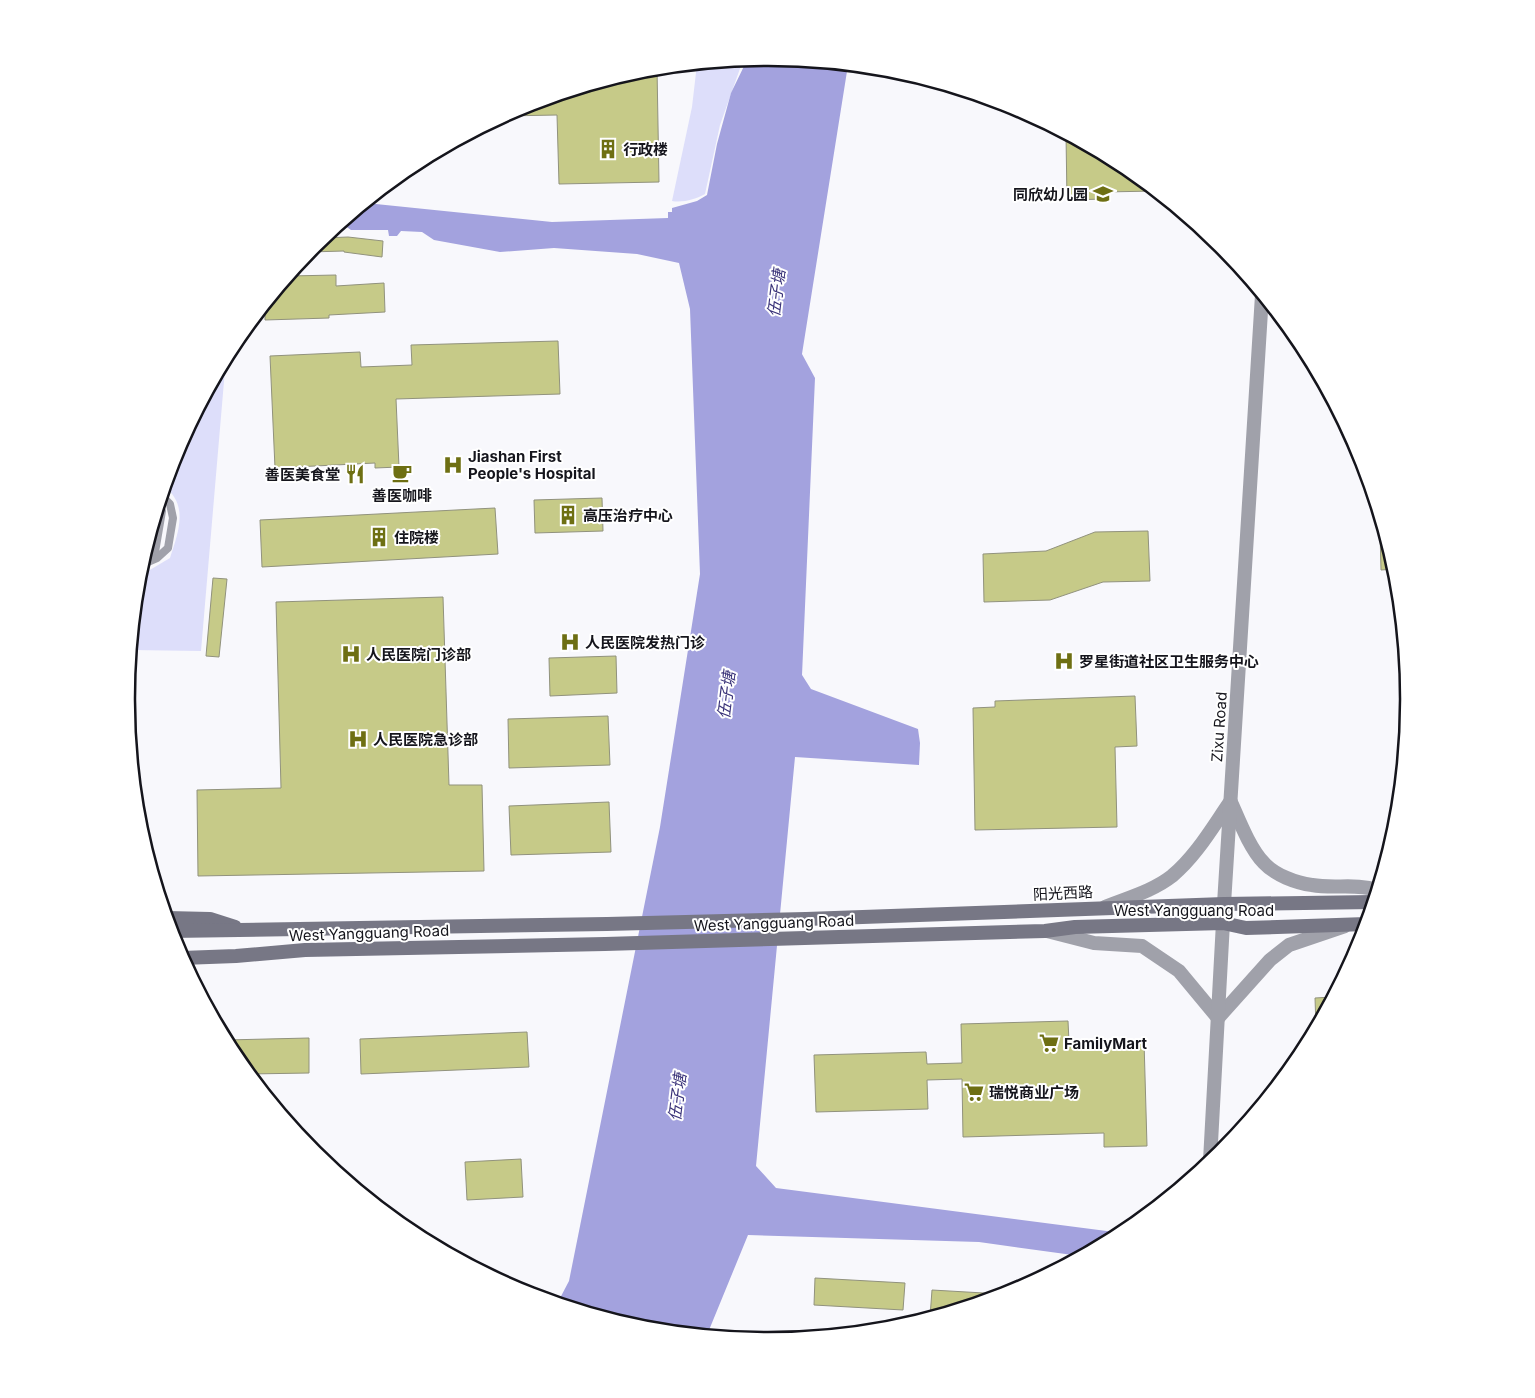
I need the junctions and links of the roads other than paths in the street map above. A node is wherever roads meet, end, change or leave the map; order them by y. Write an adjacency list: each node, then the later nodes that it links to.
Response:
1 (1261, 305): 6 (street, Zixu Road)
2 (167, 501): 5 (lane)
3 (161, 520): 4 (lane)
4 (152, 555)
5 (150, 561)
6 (1231, 802): 7 (street); 9 (street, Zixu Road); 10 (street)
7 (1371, 888)
8 (1367, 902): 9 (main road, West Yangguang Road)
9 (1224, 904): 10 (main road, West Yangguang Road); 12 (street, Zixu Road)
10 (1101, 908): 15 (main road, West Yangguang Road)
11 (174, 918): 15 (main road)
12 (1223, 923): 13 (main road, West Yangguang Road); 17 (main road, West Yangguang Road); 19 (street, Zixu Road)
13 (1350, 924): 14 (main road, West Yangguang Road); 19 (street)
14 (1359, 924)
15 (248, 930): 16 (main road, West Yangguang Road)
16 (179, 931)
17 (1045, 931): 18 (main road, West Yangguang Road); 19 (street)
18 (191, 958)
19 (1218, 1018): 20 (street, Zixu Road)
20 (1211, 1150)

